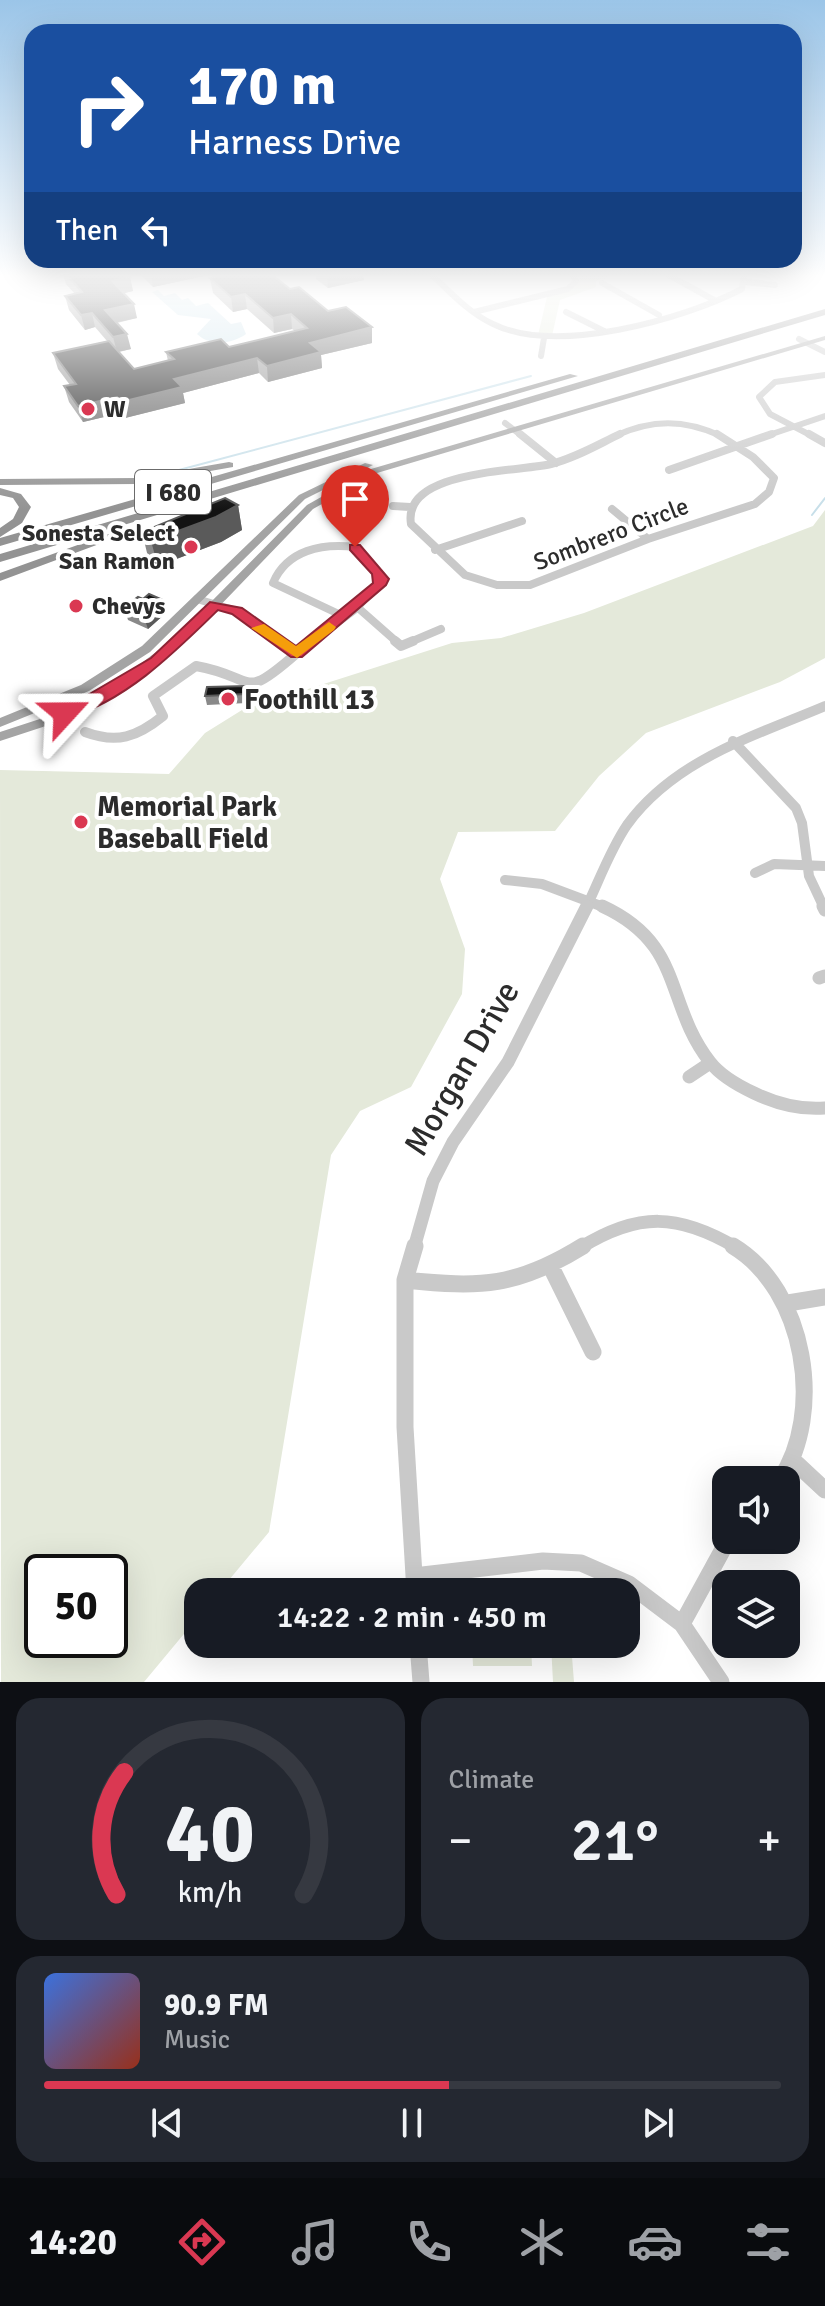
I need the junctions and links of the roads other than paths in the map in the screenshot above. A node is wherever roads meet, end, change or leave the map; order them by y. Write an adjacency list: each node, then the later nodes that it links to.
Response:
1 (542, 352): 5 (street)
2 (656, 352): 12 (highway, I 680)
3 (689, 352): 19 (highway, I 680)
4 (764, 352): 10 (main road)
5 (541, 356)
6 (825, 375): 8 (street)
7 (750, 395): 8 (street)
8 (759, 397): 11 (street)
9 (825, 416): 11 (street)
10 (509, 426): 15 (street); 32 (main road); 33 (main road)
11 (790, 426): 13 (street); 14 (street)
12 (347, 441): 17 (highway); 26 (highway, I 680)
13 (825, 443)
14 (740, 448): 15 (street, Sombrero Circle); 16 (street); 25 (street, Sombrero Circle)
15 (556, 463): 21 (street, Sombrero Circle)
16 (669, 470)
17 (0, 482)
18 (0, 491): 24 (highway)
19 (195, 500): 28 (highway, I 680); 29 (highway)
20 (393, 506): 21 (street)
21 (410, 507): 27 (street, Sombrero Circle)
22 (612, 509): 25 (street)
23 (522, 521): 27 (street)
24 (0, 533)
25 (648, 539): 30 (street, Sombrero Circle)
26 (0, 542)
27 (435, 550): 30 (street, Sombrero Circle)
28 (0, 558)
29 (0, 577)
30 (497, 585): 31 (street)
31 (495, 596)
32 (197, 599): 33 (street); 38 (main road)
33 (215, 605): 37 (street); 41 (main road)
34 (356, 606): 35 (street); 35 (street); 36 (street)
35 (343, 616): 37 (street)
36 (441, 629)
37 (297, 653): 42 (street)
38 (77, 691): 40 (main road); 41 (main road)
39 (824, 708): 44 (street, Morgan Drive)
40 (0, 723)
41 (39, 723): 43 (main road)
42 (85, 732)
43 (0, 737)
44 (733, 741): 45 (street); 49 (street, Morgan Drive)
45 (807, 865): 46 (street); 47 (street); 50 (street)
46 (825, 866)
47 (755, 873)
48 (505, 880): 49 (street)
49 (588, 900): 51 (street); 55 (street, Morgan Drive)
50 (825, 910)
51 (710, 1063): 52 (street); 53 (street)
52 (689, 1077)
53 (825, 1108)
54 (552, 1269): 55 (street); 57 (street); 58 (street)
55 (405, 1280): 62 (street, Morgan Drive)
56 (825, 1297): 57 (street)
57 (788, 1303): 59 (street)
58 (593, 1352)
59 (797, 1464): 60 (street)
60 (825, 1490)
61 (720, 1554): 66 (street)
62 (414, 1578)
63 (448, 1578): 64 (street)
64 (615, 1578)
65 (640, 1592): 66 (street)
66 (682, 1624): 69 (street)
67 (419, 1658): 68 (street)
68 (421, 1682)
69 (721, 1682)

